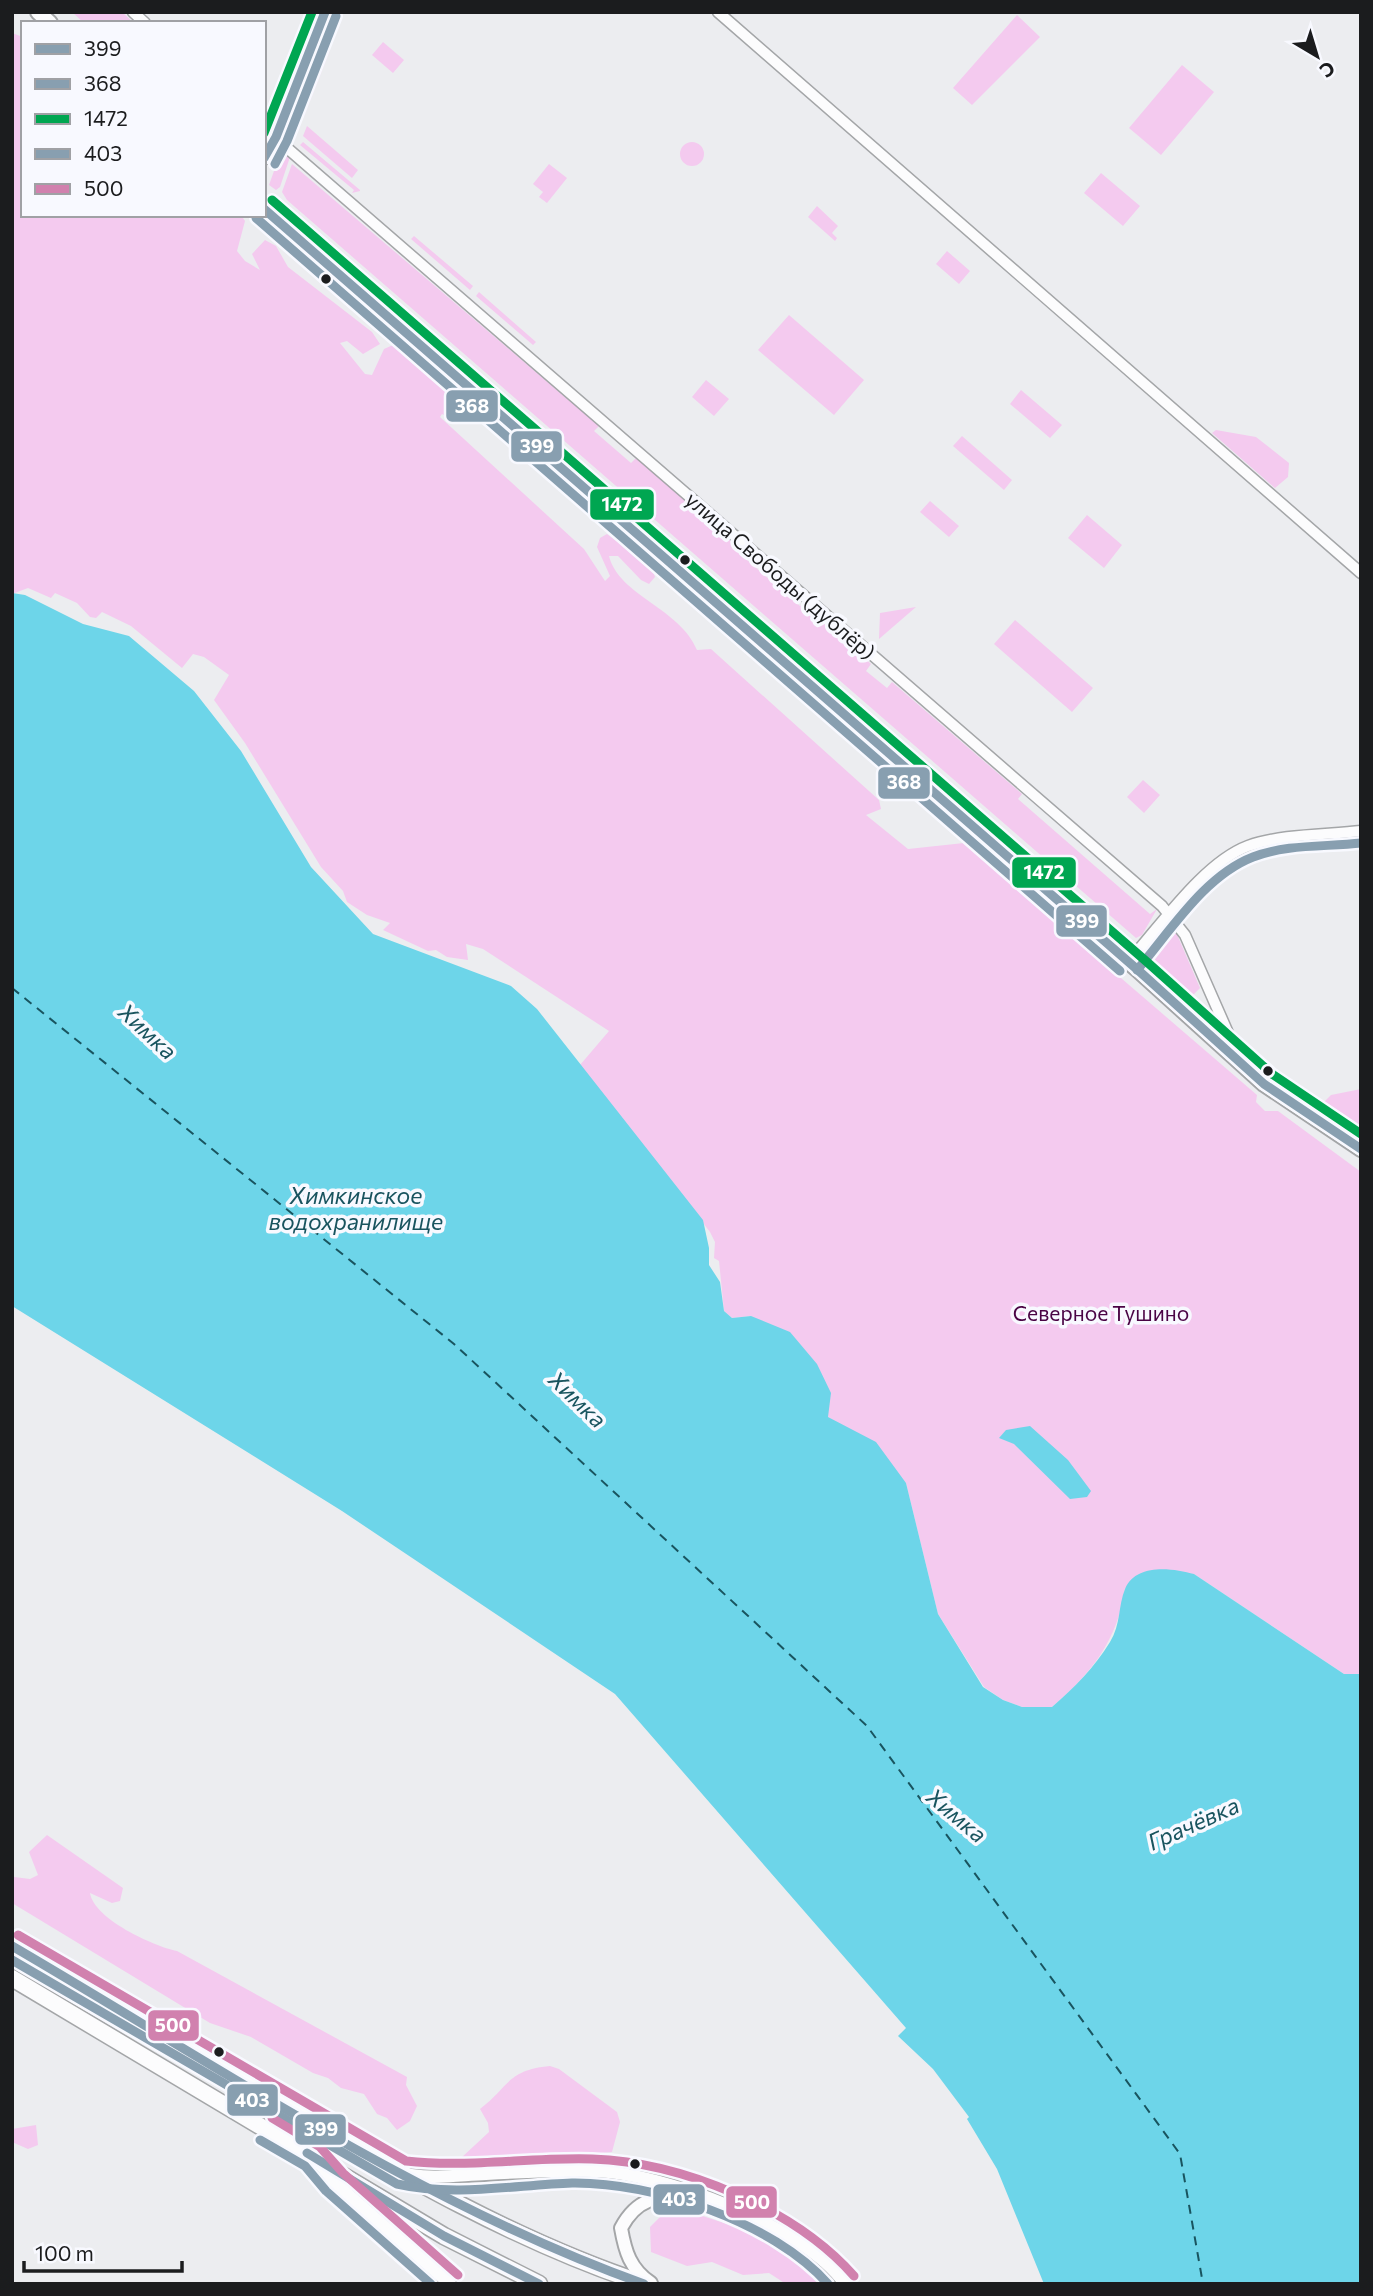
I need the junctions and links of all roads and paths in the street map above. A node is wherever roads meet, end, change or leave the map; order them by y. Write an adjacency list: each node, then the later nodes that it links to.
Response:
1 (325, 12): 4 (street)
2 (718, 12): 7 (street)
3 (266, 130): 4 (street, улица Свободы (дублёр))
4 (276, 137): 5 (street); 9 (street, улица Свободы (дублёр))
5 (266, 154)
6 (266, 211): 10 (main road)
7 (1361, 573)
8 (1361, 831): 9 (street)
9 (1169, 915): 10 (street); 11 (street, улица Свободы (дублёр))
10 (1128, 962): 11 (main road)
11 (1242, 1065): 12 (main road)
12 (1361, 1149)
13 (12, 1946): 16 (main road)
14 (12, 1978): 15 (main road)
15 (313, 2157): 18 (street); 19 (main road)
16 (402, 2174): 17 (street); 20 (main road)
17 (699, 2197): 21 (street); 22 (street)
18 (450, 2284)
19 (539, 2284)
20 (645, 2284)
21 (652, 2284)
22 (845, 2284)

